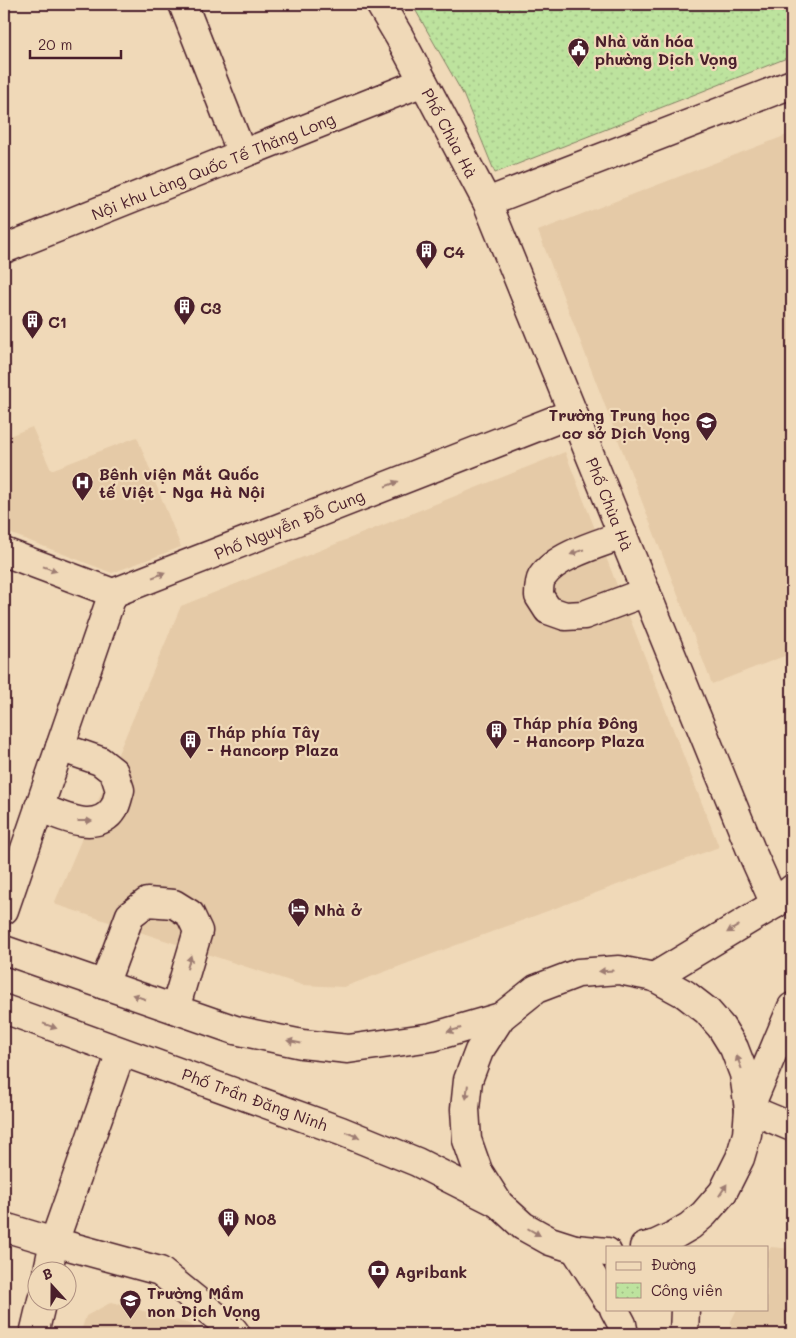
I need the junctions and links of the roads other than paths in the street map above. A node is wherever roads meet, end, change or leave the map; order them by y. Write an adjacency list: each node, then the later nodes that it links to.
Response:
1 (183, 4): 5 (street)
2 (380, 4): 3 (street, Phố Chùa Hà)
3 (423, 82): 5 (street, Nội khu Làng Quốc Tế Thăng Long); 6 (street, Phố Chùa Hà)
4 (792, 84): 6 (street)
5 (242, 154): 7 (street, Nội khu Làng Quốc Tế Thăng Long)
6 (487, 202): 8 (street, Phố Chùa Hà)
7 (4, 249)
8 (573, 413): 9 (street, Phố Chùa Hà); 12 (street, Phố Nguyễn Đỗ Cung, one-way to 8)
9 (623, 535): 11 (street, Phố Chùa Hà); 11 (street, one-way to 11)
10 (4, 552): 12 (street, one-way to 12)
11 (646, 592): 15 (street, Phố Chùa Hà)
12 (113, 593): 13 (street)
13 (60, 746): 14 (street); 14 (street, one-way to 13)
14 (39, 807): 16 (street)
15 (784, 896): 18 (street, one-way to 18)
16 (4, 910)
17 (4, 950): 19 (street)
18 (654, 978): 23 (street, one-way to 23); 25 (street, one-way to 18)
19 (104, 985): 22 (street, one-way to 19); 22 (street, one-way to 19)
20 (792, 1007): 25 (street)
21 (4, 1009): 24 (street, Phố Trần Đăng Ninh, one-way to 24)
22 (175, 1009): 23 (street, one-way to 22)
23 (501, 1017): 27 (street, one-way to 27)
24 (121, 1052): 27 (street, Phố Trần Đăng Ninh, one-way to 27); 30 (street)
25 (749, 1109): 26 (street); 29 (street, one-way to 25)
26 (792, 1127)
27 (499, 1204): 32 (street, one-way to 32)
28 (4, 1227): 30 (street)
29 (689, 1236): 31 (street)
30 (54, 1242): 34 (street); 40 (street)
31 (648, 1246)
32 (574, 1249): 33 (street); 35 (street)
33 (606, 1252)
34 (50, 1260)
35 (606, 1297)
36 (40, 1310): 39 (street)
37 (615, 1310): 41 (street)
38 (685, 1310): 42 (street)
39 (34, 1334)
40 (236, 1334)
41 (624, 1334)
42 (684, 1334)

